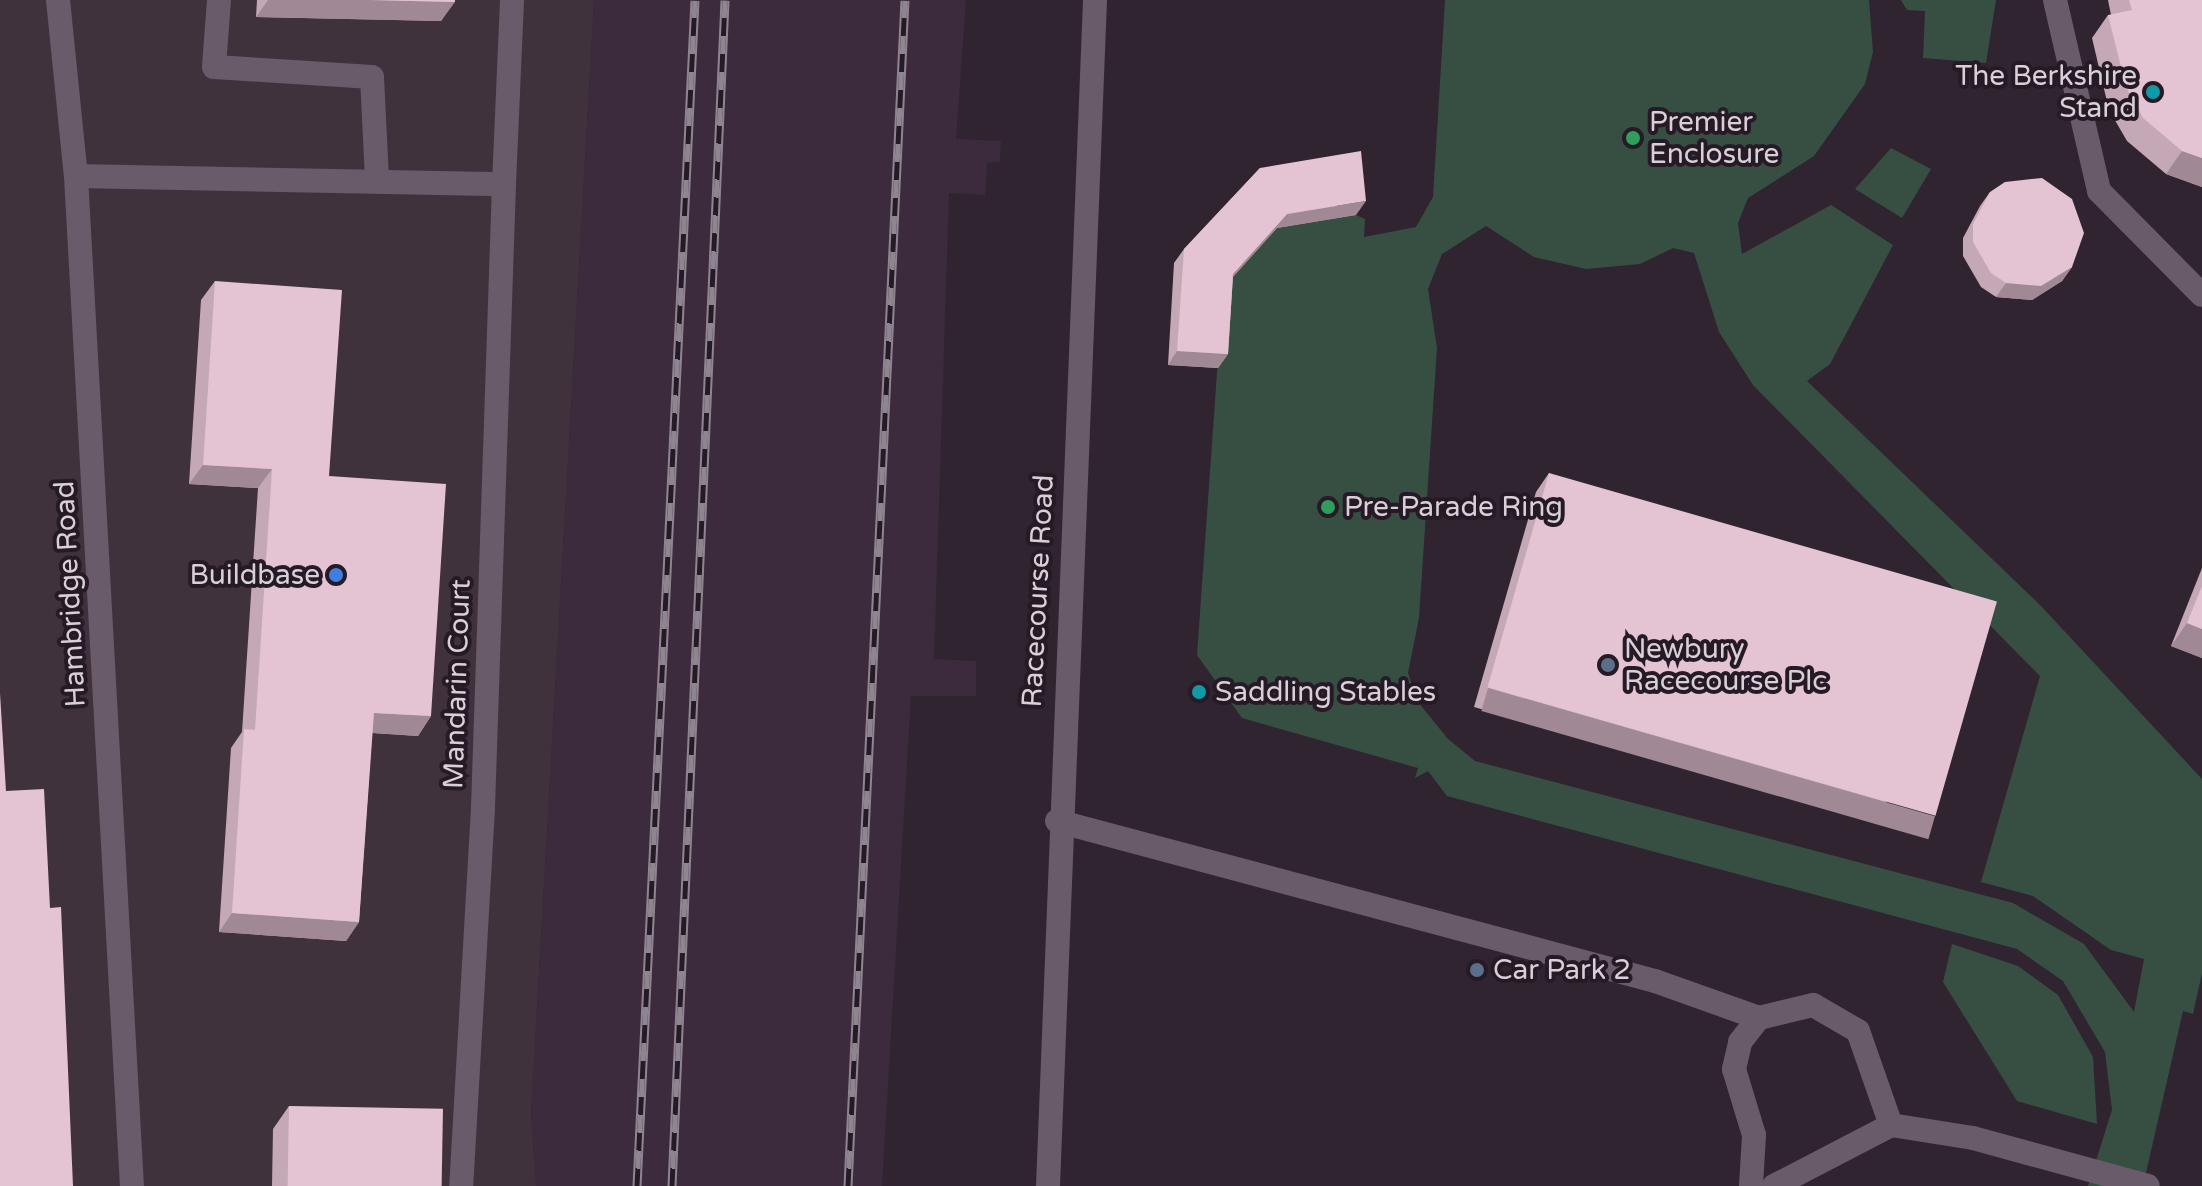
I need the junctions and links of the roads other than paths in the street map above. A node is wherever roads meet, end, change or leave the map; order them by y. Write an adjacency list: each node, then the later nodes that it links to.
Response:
1 (58, 0): 6 (main road, Hambridge Road)
2 (219, 0): 7 (main road)
3 (512, 0): 8 (main road, Mandarin Court)
4 (1095, 0): 10 (main road, Racecourse Road)
5 (2055, 0): 9 (main road)
6 (76, 176): 7 (main road); 13 (main road, Hambridge Road)
7 (377, 180): 8 (main road)
8 (504, 184): 14 (main road, Mandarin Court)
9 (2202, 295)
10 (1057, 821): 11 (main road); 15 (main road, Racecourse Road)
11 (1759, 1018): 12 (main road); 16 (main road)
12 (1891, 1125): 17 (main road); 18 (main road)
13 (132, 1186)
14 (461, 1186)
15 (1048, 1186)
16 (1751, 1186)
17 (1774, 1186)
18 (2148, 1186)

